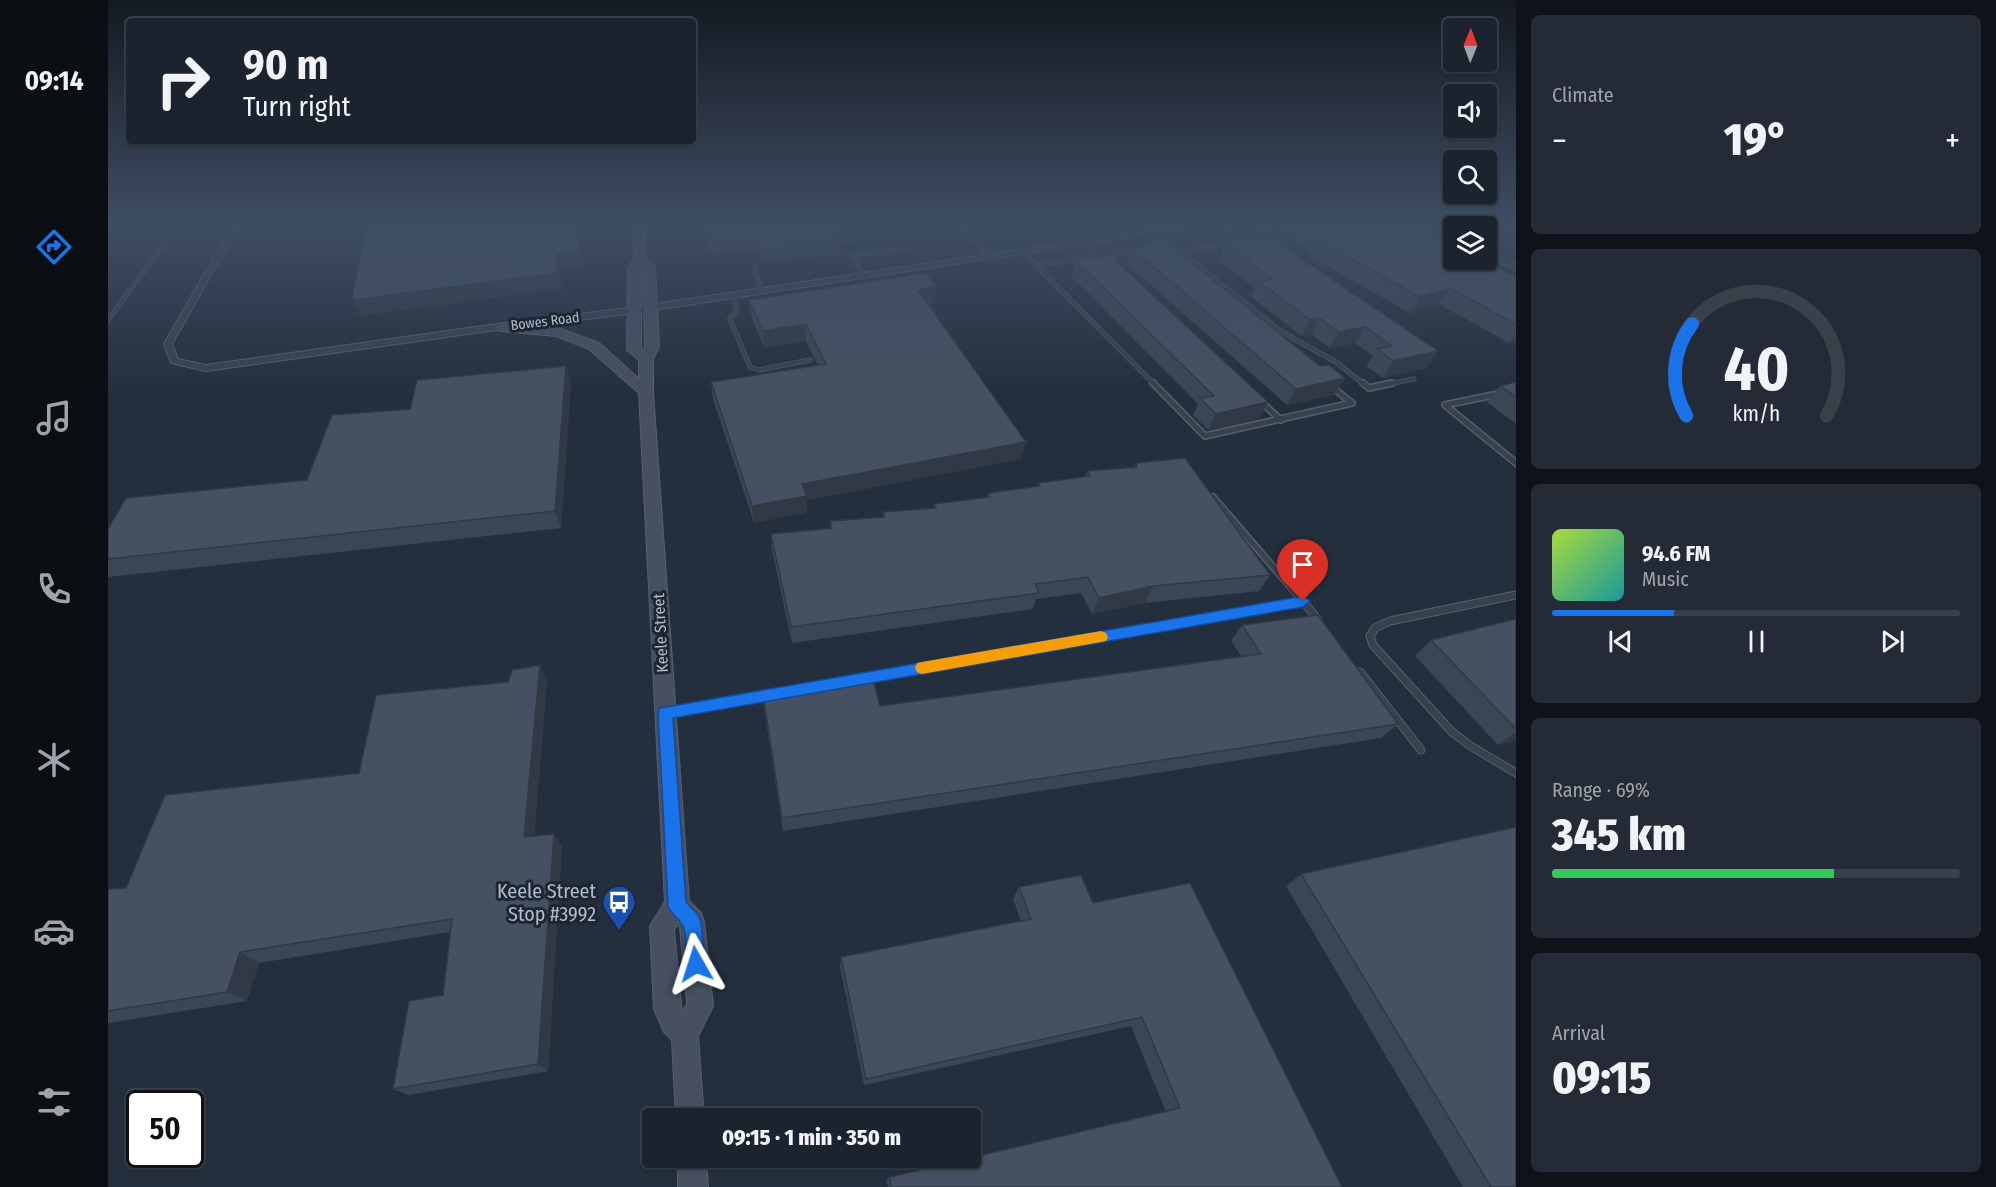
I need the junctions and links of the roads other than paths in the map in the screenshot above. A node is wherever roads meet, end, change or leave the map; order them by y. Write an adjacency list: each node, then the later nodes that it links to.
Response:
1 (138, 279): 13 (lane)
2 (205, 279): 14 (street, Bowes Road)
3 (634, 279): 12 (main road, Keele Street)
4 (650, 279): 11 (main road, Keele Street)
5 (758, 279): 9 (lane)
6 (841, 279): 9 (street, Bowes Road)
7 (1052, 279): 22 (lane)
8 (1215, 279): 17 (lane)
9 (761, 292): 10 (street, Bowes Road)
10 (733, 296): 11 (street, Bowes Road); 16 (lane)
11 (651, 308): 12 (street, Bowes Road); 15 (main road, Keele Street)
12 (635, 310): 14 (street, Bowes Road); 15 (main road, Keele Street)
13 (108, 320)
14 (501, 327): 19 (main road)
15 (646, 359): 19 (main road, Keele Street)
16 (810, 360)
17 (1414, 378)
18 (1328, 383): 22 (lane)
19 (646, 392): 31 (main road, Keele Street)
20 (1506, 392): 23 (lane)
21 (1255, 397): 22 (lane)
22 (1281, 420)
23 (1516, 463)
24 (1204, 488): 26 (lane)
25 (1516, 595): 33 (lane)
26 (1303, 601): 27 (lane); 29 (lane)
27 (1325, 629)
28 (1355, 666): 32 (lane)
29 (861, 678)
30 (782, 692): 31 (lane)
31 (665, 713): 34 (main road, Keele Street)
32 (1421, 750)
33 (1516, 773)
34 (689, 1108)
35 (692, 1168): 36 (main road)
36 (693, 1187)

